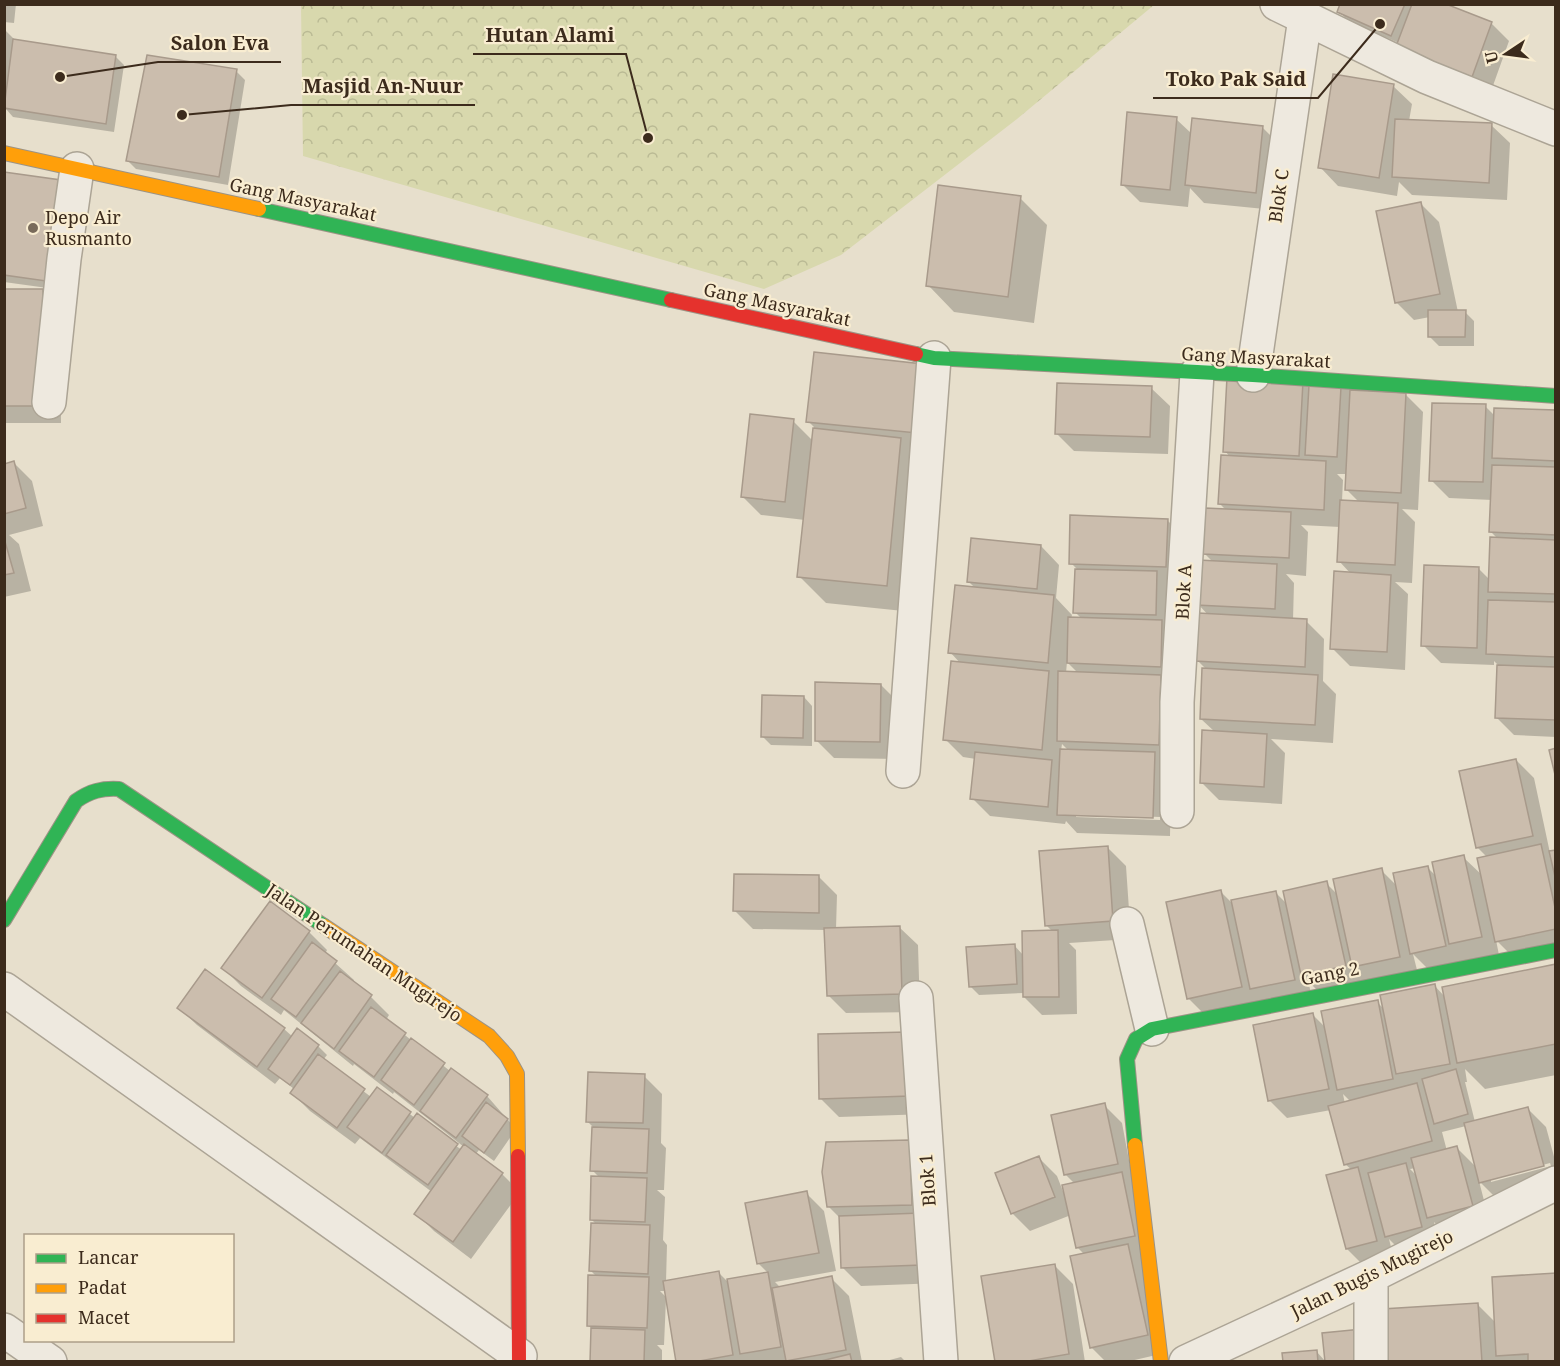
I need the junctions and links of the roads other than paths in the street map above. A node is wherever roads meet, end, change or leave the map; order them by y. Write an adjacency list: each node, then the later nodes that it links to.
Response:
1 (1291, 11): 2 (street); 7 (street, Blok C)
2 (1556, 129)
3 (4, 153): 4 (street, Gang Masyarakat)
4 (77, 169): 5 (street, Gang Masyarakat); 9 (street)
5 (934, 358): 6 (street, Gang Masyarakat); 10 (street)
6 (1197, 373): 7 (street, Gang Masyarakat); 11 (street, Blok A)
7 (1253, 375): 8 (street, Gang Masyarakat)
8 (1556, 396)
9 (49, 402)
10 (903, 771)
11 (1177, 811)
12 (4, 920): 21 (street, Jalan Perumahan Mugirejo)
13 (1127, 924): 17 (street)
14 (1556, 950): 17 (street, Gang 2)
15 (4, 989): 21 (street, Jalan Perumahan Mugirejo)
16 (916, 998): 23 (street, Blok 1)
17 (1152, 1029): 24 (street)
18 (1556, 1183): 19 (street, Jalan Bugis Mugirejo)
19 (1371, 1276): 25 (street, Jalan Bugis Mugirejo); 26 (street)
20 (4, 1330): 22 (street)
21 (519, 1359)
22 (50, 1362)
23 (941, 1362)
24 (1161, 1362)
25 (1186, 1362)
26 (1371, 1362)

